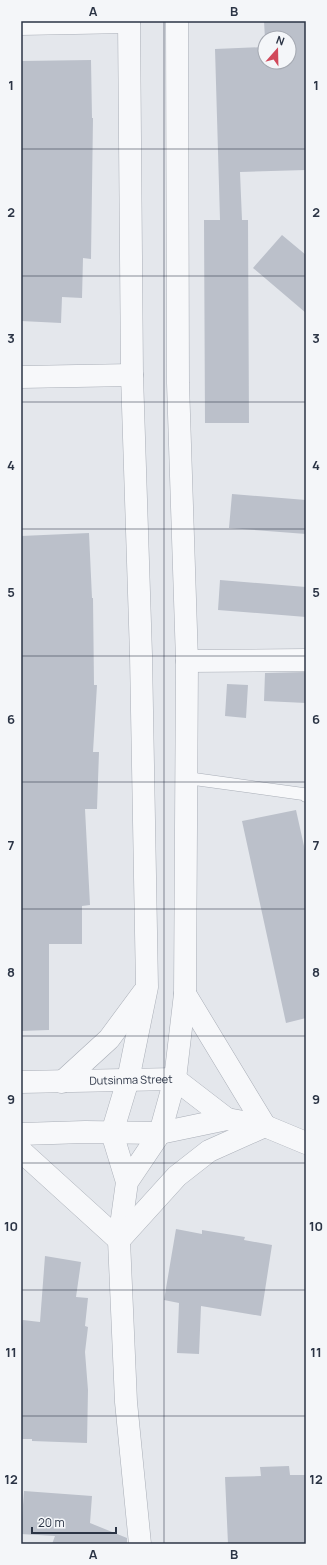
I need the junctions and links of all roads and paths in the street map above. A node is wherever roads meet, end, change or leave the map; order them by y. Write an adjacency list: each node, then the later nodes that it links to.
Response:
1 (129, 21): 3 (street); 4 (street)
2 (177, 21): 7 (street)
3 (21, 24)
4 (132, 375): 5 (street); 10 (street)
5 (21, 377)
6 (306, 660): 7 (street)
7 (187, 661): 8 (street)
8 (187, 778): 9 (lane); 11 (street)
9 (306, 796)
10 (147, 987): 13 (street); 15 (street)
11 (185, 994): 12 (street); 17 (street)
12 (176, 1079): 13 (street, Dutsinma Street); 16 (street, Dutsinma Street); 19 (street)
13 (128, 1080): 15 (street, Dutsinma Street); 18 (street)
14 (21, 1082): 15 (street, Dutsinma Street)
15 (62, 1082)
16 (227, 1119): 17 (street, Dutsinma Street); 19 (street, Dutsinma Street)
17 (265, 1126): 21 (street, Dutsinma Street); 24 (street)
18 (112, 1132): 19 (street, Dutsinma Street); 20 (street, Dutsinma Street); 23 (street)
19 (160, 1133): 23 (street)
20 (21, 1134)
21 (306, 1143)
22 (21, 1151): 24 (street)
23 (127, 1182): 24 (street)
24 (118, 1240): 25 (street)
25 (140, 1544)

